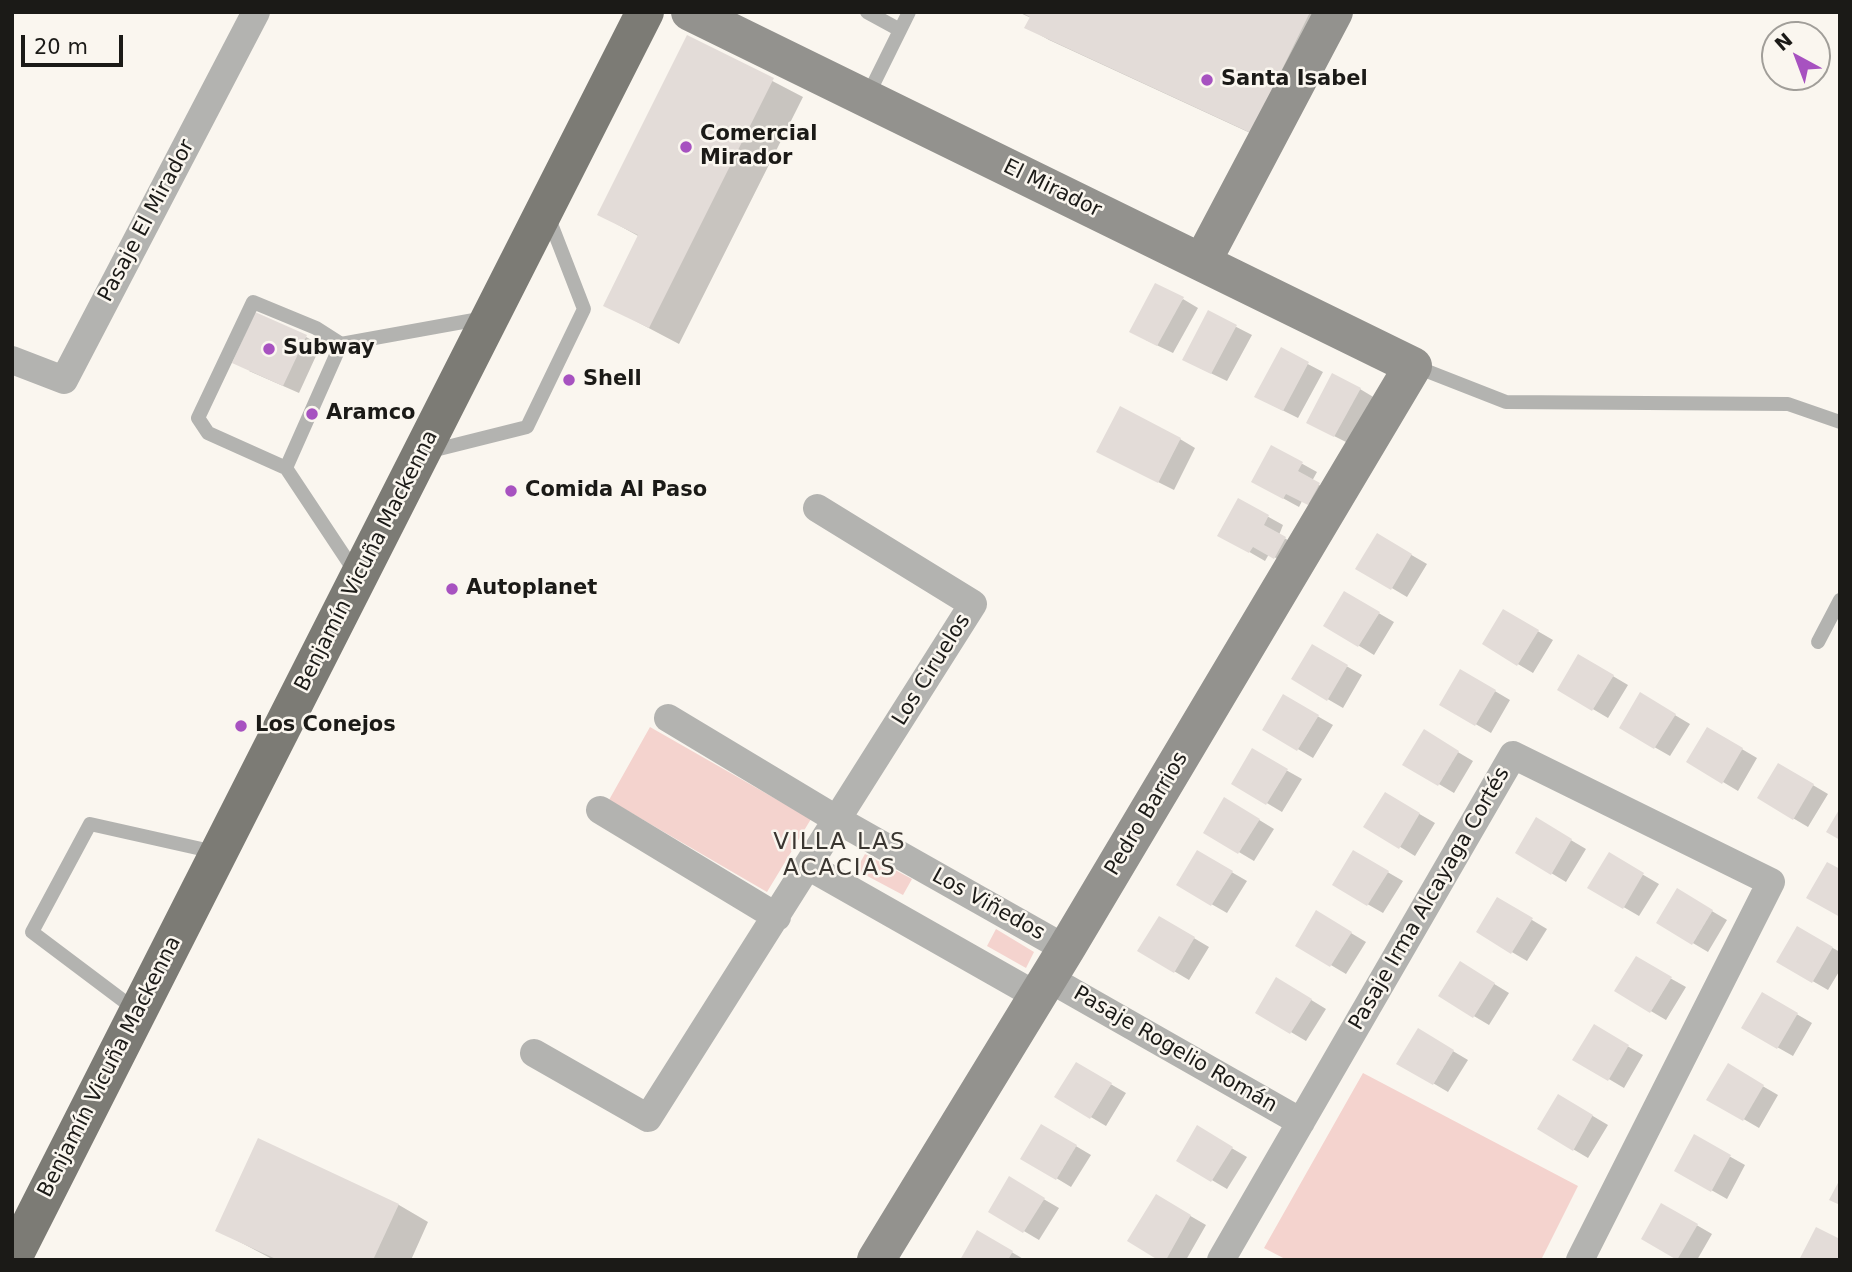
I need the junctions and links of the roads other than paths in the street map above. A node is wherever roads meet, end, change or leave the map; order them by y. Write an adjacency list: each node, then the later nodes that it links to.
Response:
1 (256, 12): 13 (street, Pasaje El Mirador)
2 (645, 12): 9 (main road, Benjamín Vicuña Mackenna)
3 (690, 12): 8 (street, El Mirador)
4 (867, 12): 7 (lane)
5 (909, 12): 7 (lane)
6 (1334, 12): 10 (street)
7 (900, 30): 8 (lane)
8 (867, 98): 10 (street, El Mirador)
9 (545, 208): 11 (main road, Benjamín Vicuña Mackenna); 16 (lane)
10 (1202, 262): 14 (street, El Mirador)
11 (490, 318): 12 (lane); 16 (main road, Benjamín Vicuña Mackenna)
12 (341, 344): 17 (lane); 17 (lane)
13 (12, 360)
14 (1413, 366): 15 (lane); 28 (street, Pedro Barrios)
15 (1840, 422)
16 (421, 453): 19 (main road, Benjamín Vicuña Mackenna)
17 (286, 468): 19 (lane)
18 (817, 508): 24 (street, Los Ciruelos)
19 (359, 576): 25 (main road, Benjamín Vicuña Mackenna)
20 (1840, 600): 21 (lane)
21 (1818, 642)
22 (668, 718): 24 (street)
23 (600, 810): 27 (street)
24 (836, 819): 26 (street, Los Ciruelos); 28 (street, Los Viñedos)
25 (219, 853): 29 (main road, Benjamín Vicuña Mackenna); 29 (lane)
26 (808, 866): 27 (street, Los Ciruelos); 28 (street)
27 (777, 917): 30 (street, Los Ciruelos)
28 (1050, 974): 31 (street, Pasaje Rogelio Román); 33 (street, Pedro Barrios)
29 (138, 1012): 32 (main road, Benjamín Vicuña Mackenna)
30 (534, 1052)
31 (1301, 1122): 34 (street, Pasaje Irma Alcayaga Cortés); 35 (street, Pasaje Irma Alcayaga Cortés)
32 (12, 1260)
33 (876, 1260)
34 (1221, 1260)
35 (1580, 1260)

